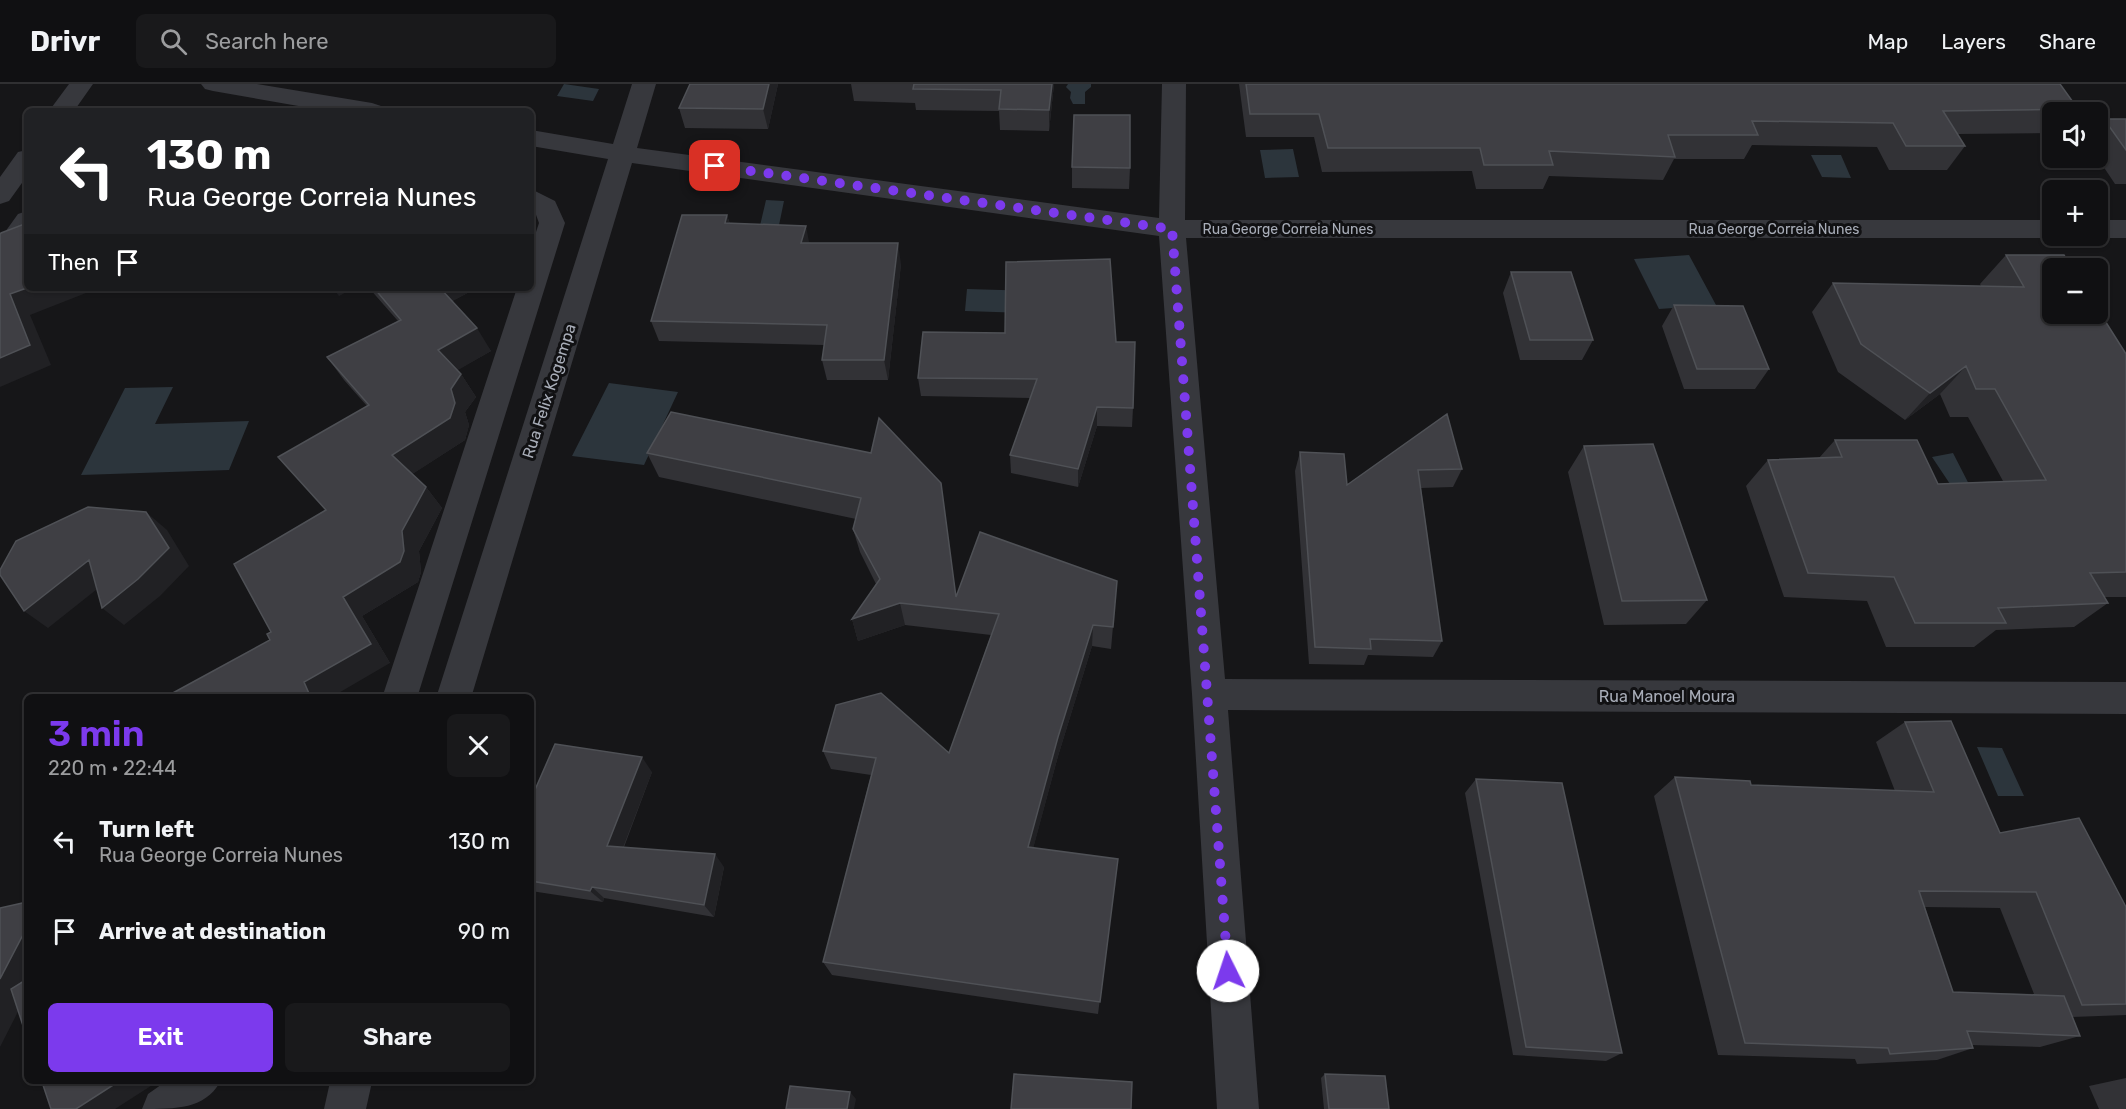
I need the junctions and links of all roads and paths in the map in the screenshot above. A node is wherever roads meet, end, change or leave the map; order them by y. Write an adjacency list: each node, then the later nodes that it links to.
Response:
1 (81, 84): 5 (street)
2 (213, 84): 6 (street)
3 (644, 84): 8 (street, Rua Felix Kogempa)
4 (1174, 84): 13 (street)
5 (63, 108)
6 (350, 108)
7 (534, 139): 8 (street, Rua George Correia Nunes)
8 (624, 154): 13 (street, Rua George Correia Nunes); 21 (street, Rua Felix Kogempa)
9 (24, 162): 10 (street)
10 (0, 195)
11 (534, 200): 18 (street)
12 (24, 224): 17 (street)
13 (1172, 229): 14 (street, Rua George Correia Nunes); 22 (street)
14 (2042, 229)
15 (2108, 229): 16 (street)
16 (2126, 229)
17 (0, 259)
18 (534, 279)
19 (530, 291): 20 (street)
20 (400, 694)
21 (454, 694)
22 (1209, 694): 23 (street, Rua Manoel Moura); 28 (street)
23 (2126, 698)
24 (196, 1084): 26 (street)
25 (351, 1084): 27 (street)
26 (163, 1109)
27 (345, 1109)
28 (1238, 1109)

